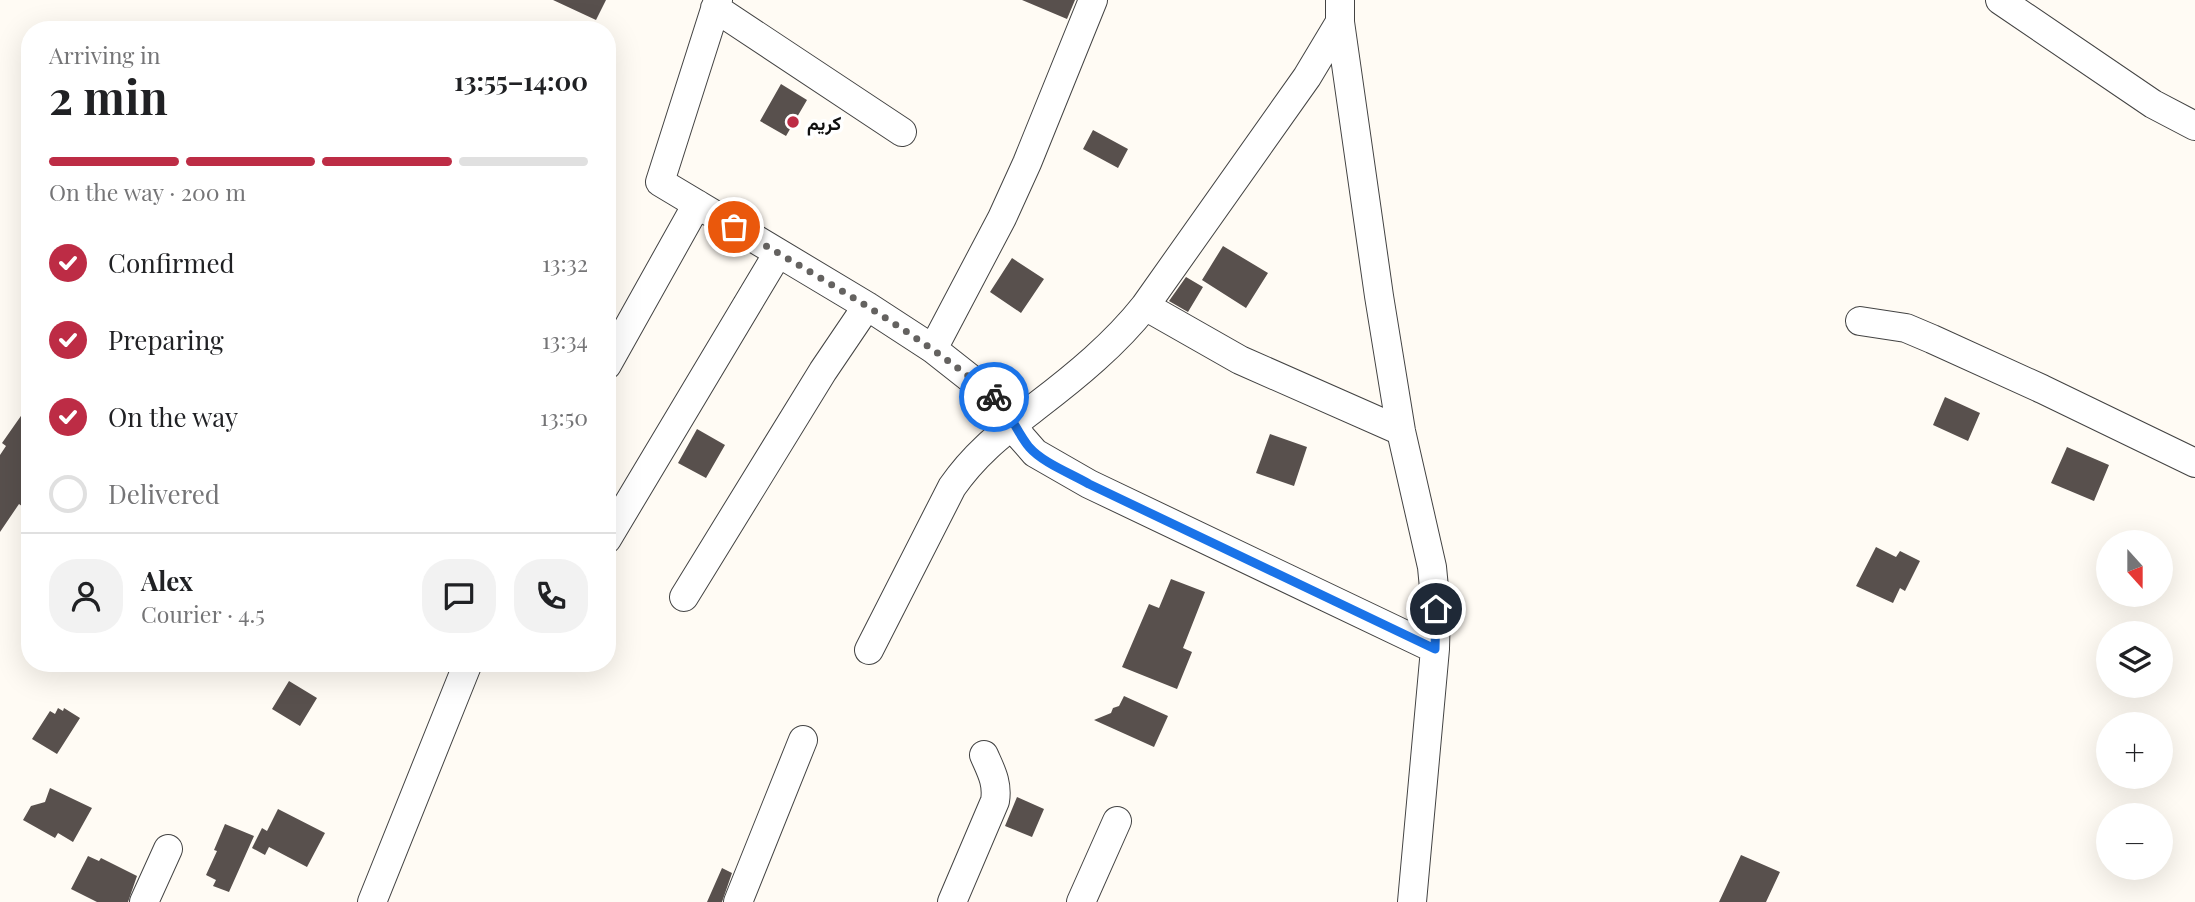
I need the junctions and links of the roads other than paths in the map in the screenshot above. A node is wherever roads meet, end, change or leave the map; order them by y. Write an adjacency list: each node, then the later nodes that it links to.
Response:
1 (1093, 0): 13 (street)
2 (2000, 0): 5 (street)
3 (716, 4): 6 (street); 7 (street)
4 (1340, 11): 10 (street); 15 (street)
5 (2195, 126)
6 (902, 132)
7 (697, 204): 8 (street); 12 (street)
8 (778, 253): 9 (street); 17 (street)
9 (867, 306): 13 (street); 18 (street)
10 (1145, 306): 14 (street); 15 (street)
11 (1860, 321): 16 (street)
12 (616, 349)
13 (933, 349): 14 (street)
14 (1014, 424): 19 (street); 20 (street)
15 (1401, 430): 19 (street)
16 (2195, 463)
17 (616, 524)
18 (684, 597)
19 (1435, 649): 31 (street)
20 (869, 650)
21 (464, 672): 27 (street)
22 (803, 740): 28 (street)
23 (984, 755): 29 (street)
24 (1117, 821): 30 (street)
25 (169, 849): 26 (street)
26 (144, 902)
27 (372, 902)
28 (738, 902)
29 (952, 902)
30 (1081, 902)
31 (1412, 902)

